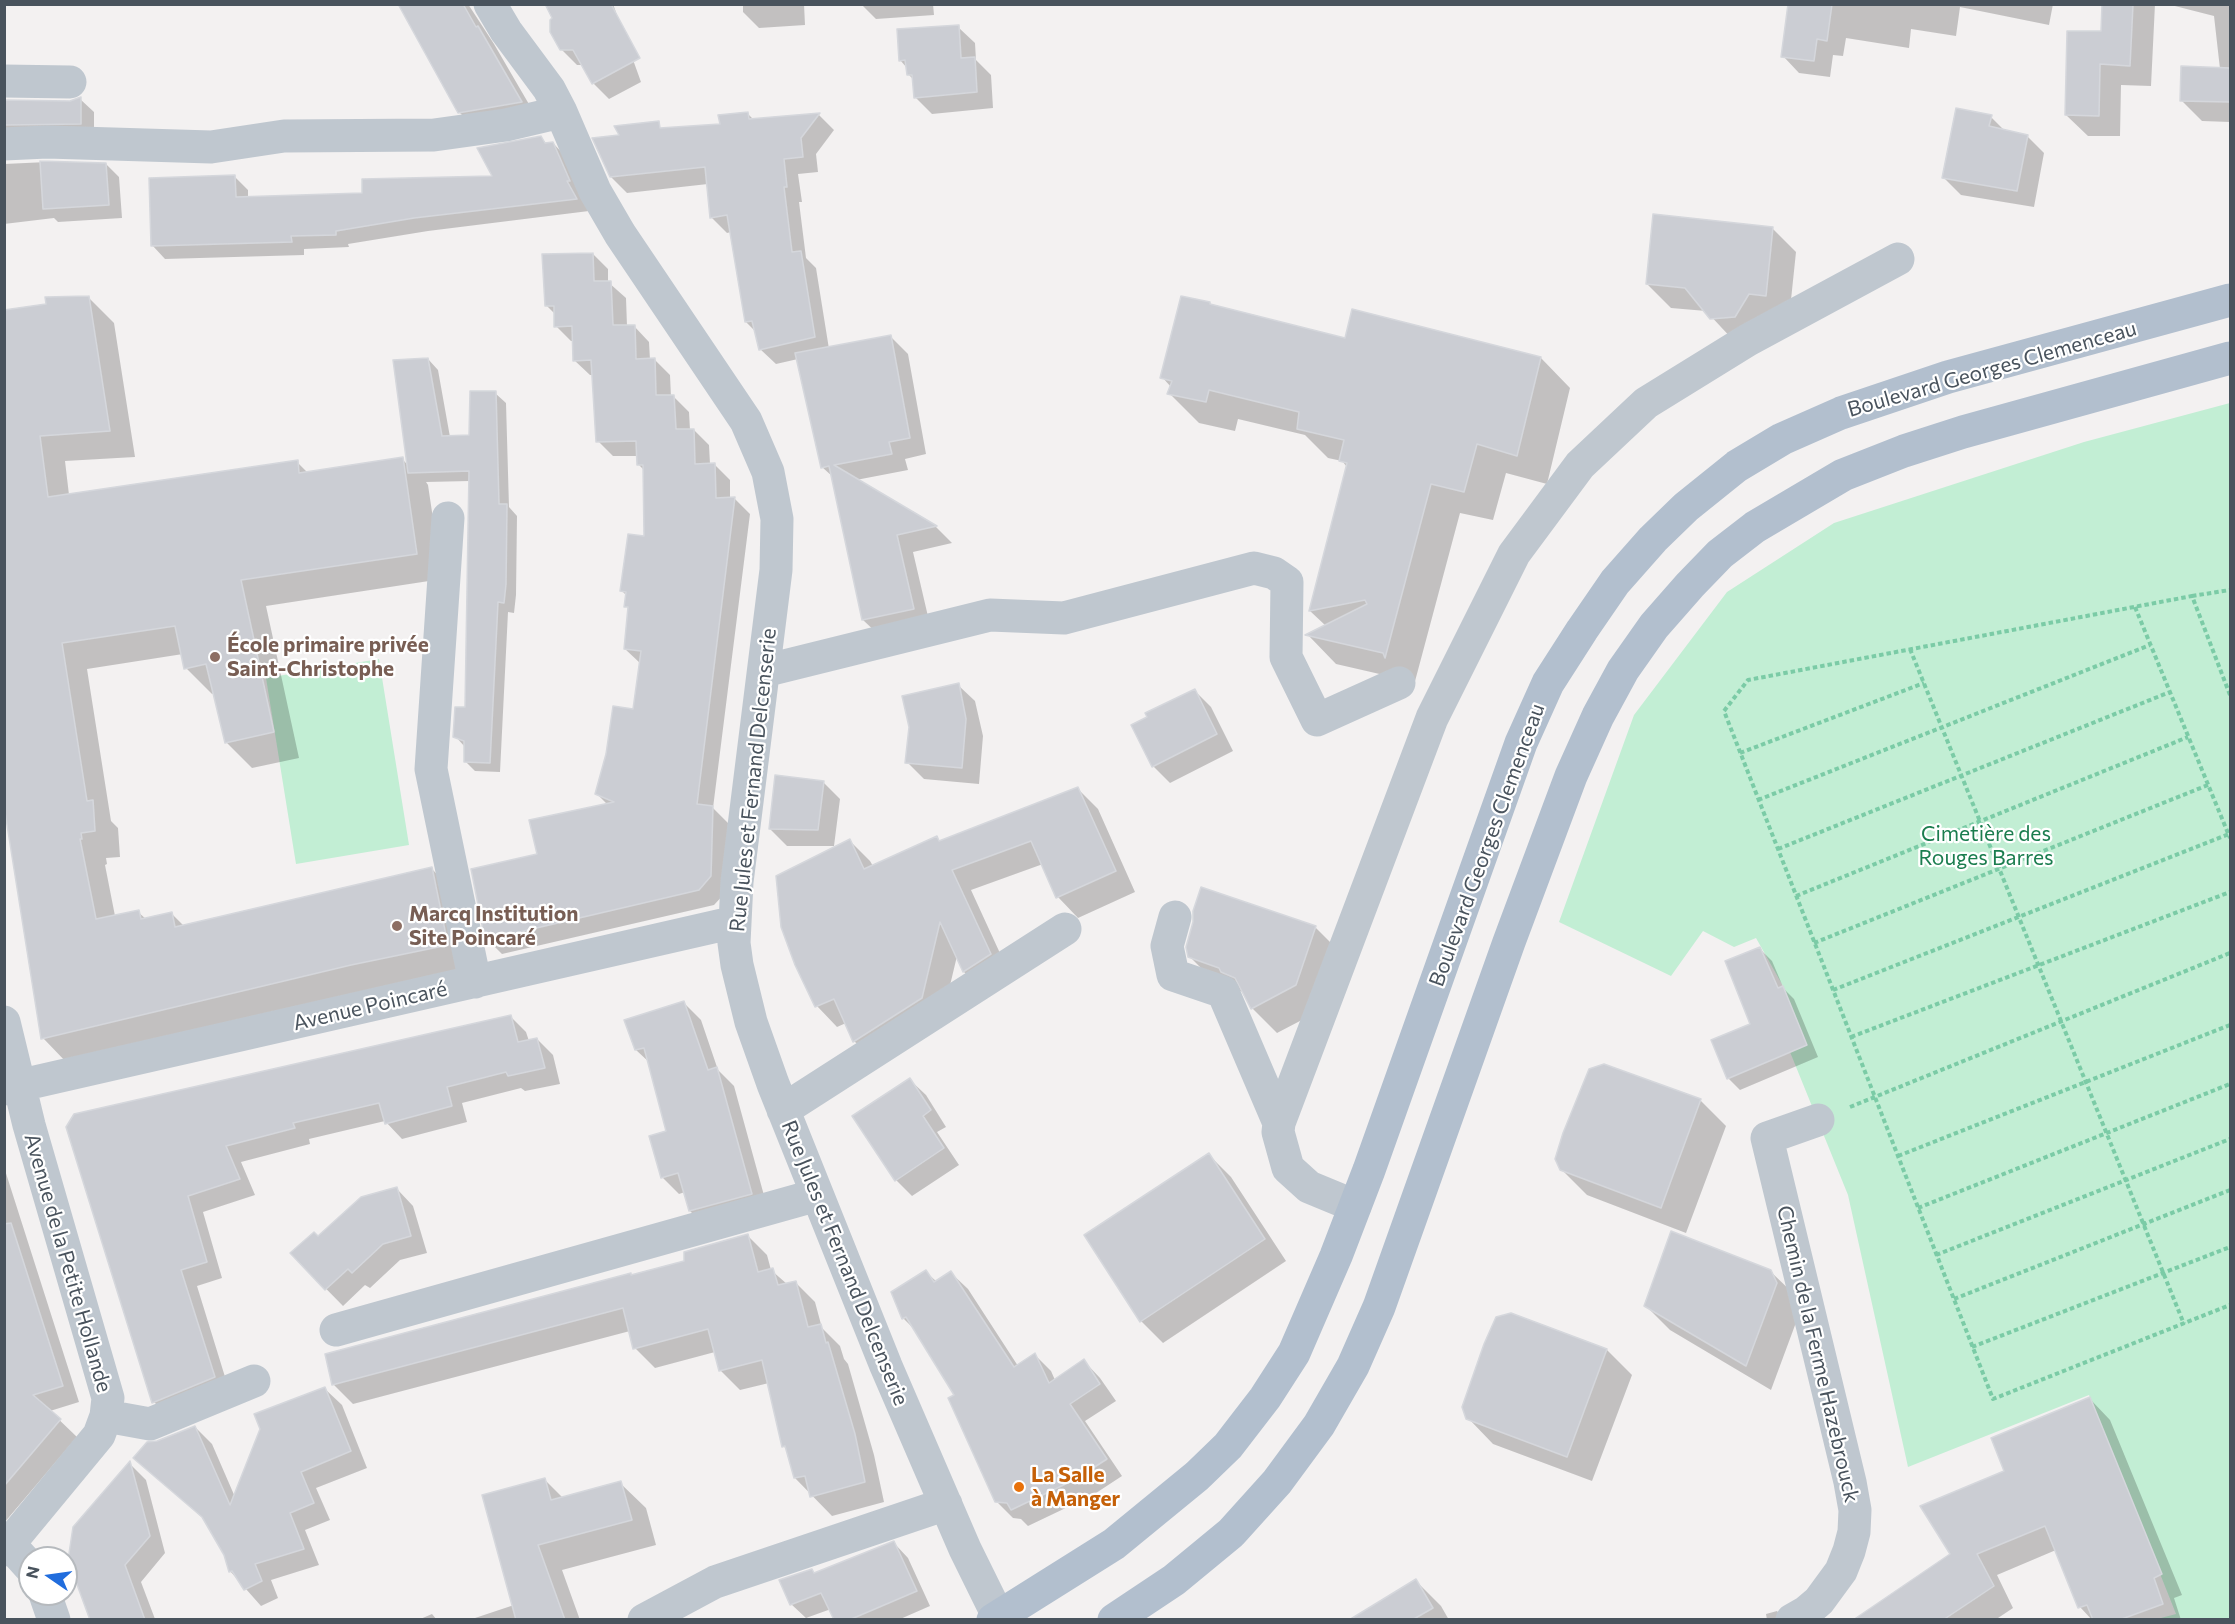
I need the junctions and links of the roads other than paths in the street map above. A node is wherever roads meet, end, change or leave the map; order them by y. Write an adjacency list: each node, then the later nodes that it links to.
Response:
1 (490, 4): 4 (street, Rue Jules et Fernand Delcenserie)
2 (4, 81): 3 (street)
3 (70, 82)
4 (561, 112): 5 (street); 10 (street, Rue Jules et Fernand Delcenserie)
5 (4, 144)
6 (1898, 259): 20 (street)
7 (2230, 300): 22 (main road, Boulevard Georges Clemenceau)
8 (2230, 358): 30 (main road)
9 (448, 518): 15 (street)
10 (764, 671): 11 (street); 13 (street, Rue Jules et Fernand Delcenserie)
11 (1399, 683)
12 (1175, 917): 20 (street)
13 (735, 922): 15 (street, Avenue Poincaré); 18 (street, Rue Jules et Fernand Delcenserie)
14 (1065, 929): 18 (street)
15 (475, 982): 17 (street, Avenue Poincaré)
16 (4, 1022): 17 (street, Avenue de la Petite Hollande)
17 (12, 1087): 25 (street, Avenue de la Petite Hollande)
18 (783, 1110): 21 (street, Rue Jules et Fernand Delcenserie)
19 (1818, 1120): 31 (street, Chemin de la Ferme Hazebrouck)
20 (1279, 1123): 22 (street)
21 (817, 1195): 23 (street); 26 (street, Rue Jules et Fernand Delcenserie)
22 (1355, 1206): 28 (main road, Boulevard Georges Clemenceau)
23 (336, 1330)
24 (254, 1381): 25 (street)
25 (105, 1416): 27 (street, Avenue de la Petite Hollande)
26 (946, 1504): 28 (street, Rue Jules et Fernand Delcenserie); 29 (street)
27 (15, 1554)
28 (997, 1619)
29 (644, 1620)
30 (1114, 1620)
31 (1792, 1620)

